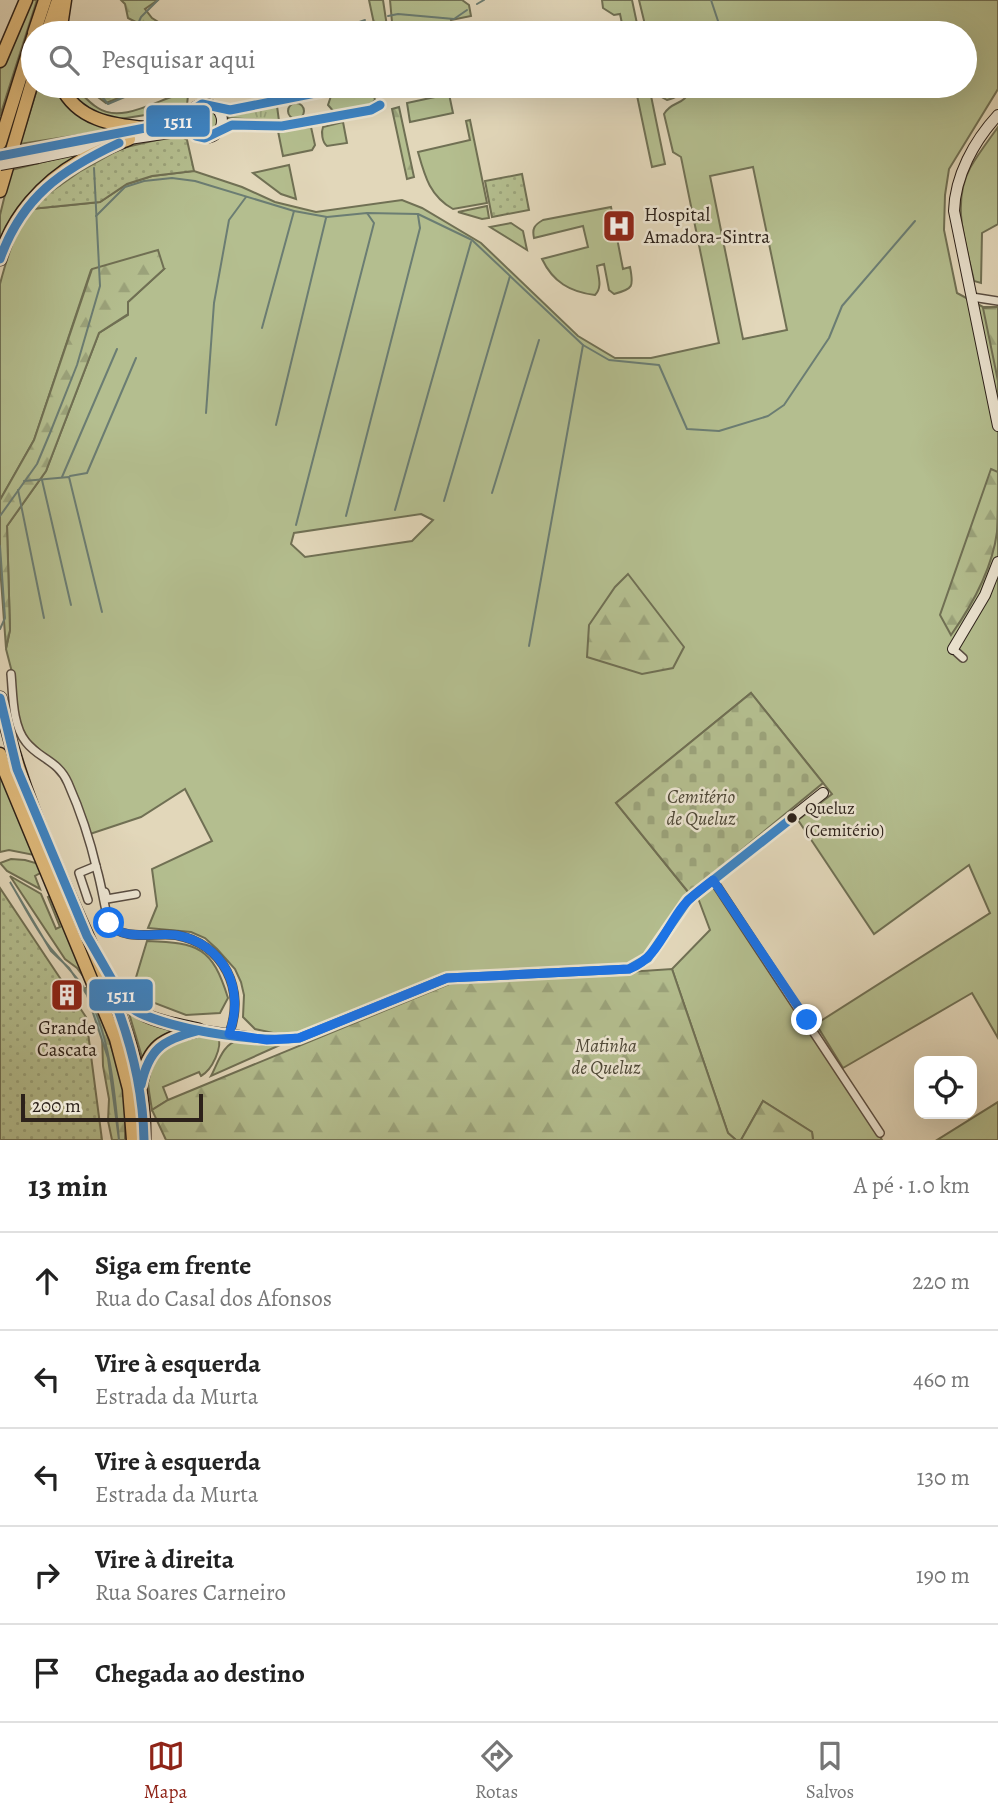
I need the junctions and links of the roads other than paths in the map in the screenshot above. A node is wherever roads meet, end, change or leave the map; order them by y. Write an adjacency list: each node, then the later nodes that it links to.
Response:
1 (26, 0): 8 (highway)
2 (45, 0): 5 (highway)
3 (58, 0): 6 (highway)
4 (65, 0): 7 (highway)
5 (38, 21)
6 (51, 21)
7 (62, 21)
8 (0, 61)
9 (21, 76): 17 (highway)
10 (27, 98): 21 (highway)
11 (70, 98): 14 (highway)
12 (998, 115): 23 (street)
13 (189, 116): 14 (street); 15 (street); 15 (street)
14 (146, 128): 18 (street)
15 (190, 130): 16 (street)
16 (130, 139): 18 (street); 22 (highway)
17 (0, 143)
18 (39, 153): 19 (street, bridge); 20 (street, bridge)
19 (0, 156)
20 (0, 165)
21 (0, 191)
22 (0, 259)
23 (972, 297): 24 (street); 25 (street)
24 (998, 301)
25 (998, 426)
26 (998, 562): 27 (street)
27 (953, 649): 28 (street)
28 (963, 658)
29 (11, 674): 33 (street)
30 (0, 698): 38 (highway)
31 (0, 754): 43 (highway)
32 (823, 793): 35 (street)
33 (96, 866): 37 (street); 40 (street)
34 (104, 880): 36 (street)
35 (713, 880): 40 (street); 42 (street)
36 (136, 894)
37 (88, 900)
38 (87, 936): 39 (highway); 41 (highway)
39 (199, 1030): 40 (street); 41 (highway)
40 (229, 1034)
41 (140, 1088): 44 (highway)
42 (880, 1133)
43 (133, 1140)
44 (144, 1140)

